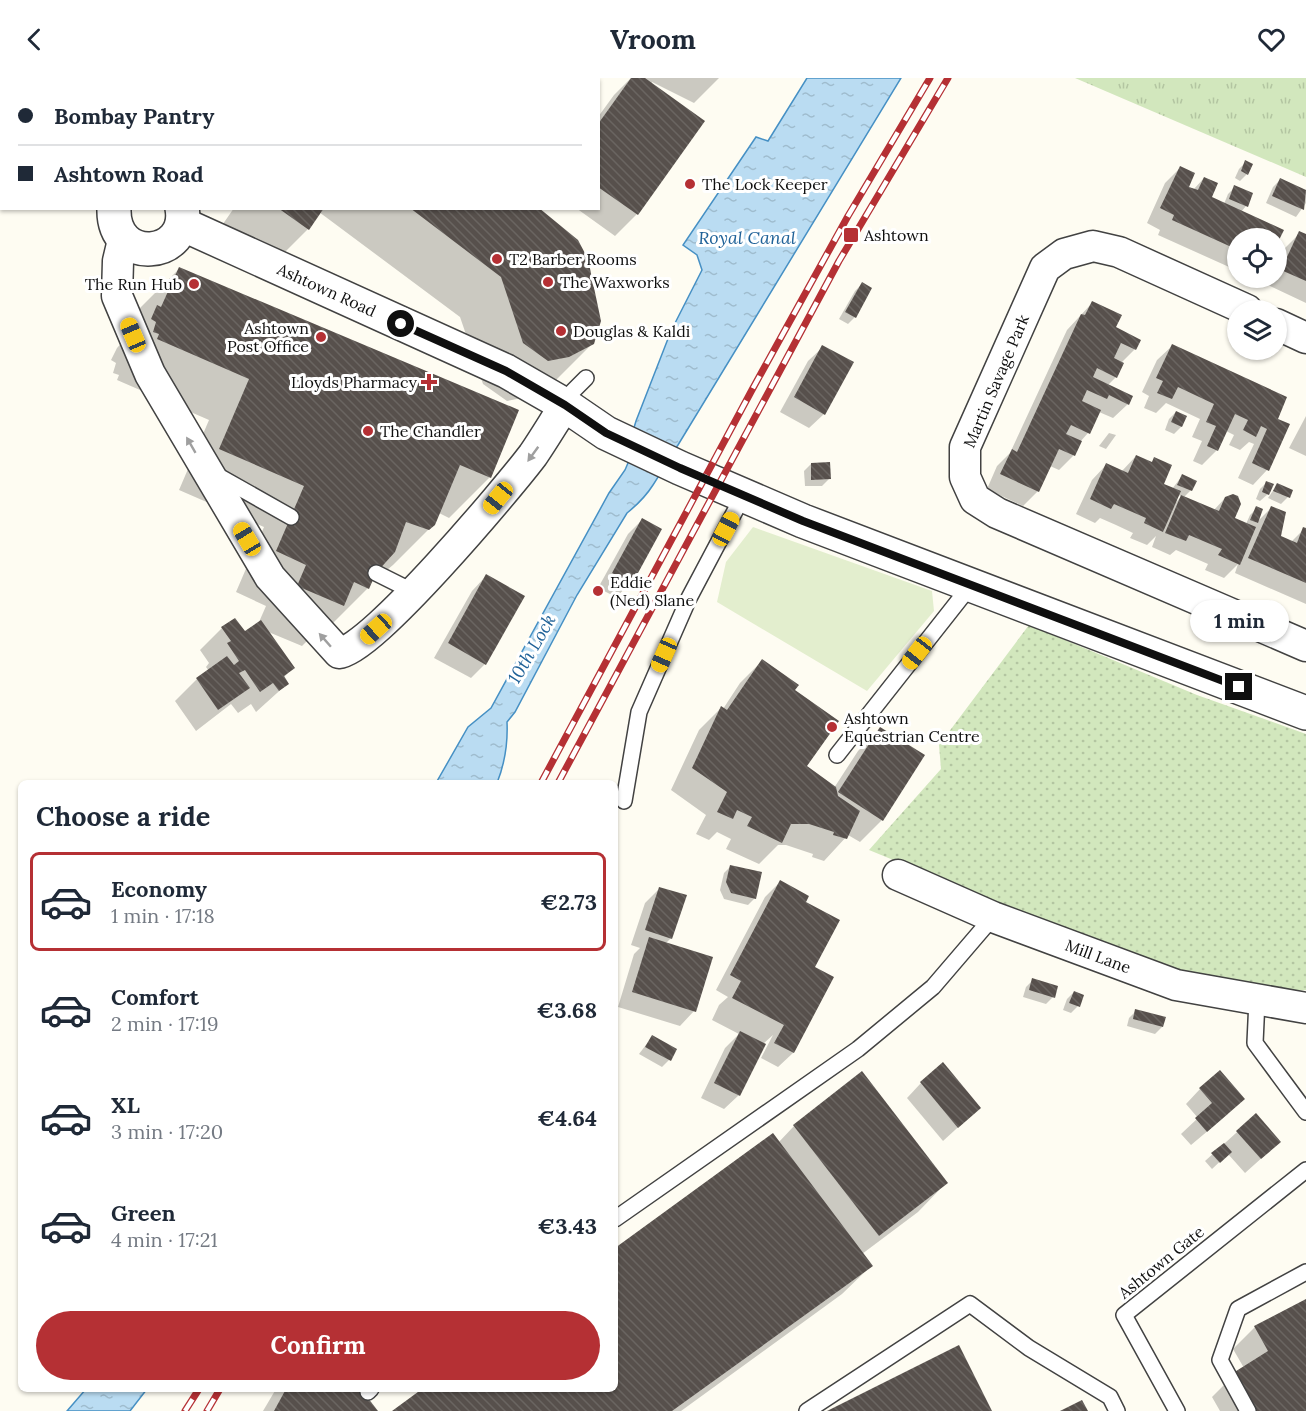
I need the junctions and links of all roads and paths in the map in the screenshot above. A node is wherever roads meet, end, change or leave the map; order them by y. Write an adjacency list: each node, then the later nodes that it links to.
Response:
1 (114, 210): 3 (street)
2 (182, 216): 3 (street); 8 (street, Ashtown Road)
3 (123, 240): 9 (street, one-way to 3)
4 (1227, 301): 15 (street, Martin Savage Park)
5 (1287, 329): 6 (street)
6 (1306, 338)
7 (586, 378): 8 (lane)
8 (565, 405): 10 (street, Ashtown Road); 14 (street, one-way to 14)
9 (212, 481): 11 (lane); 14 (street, one-way to 9)
10 (744, 494): 13 (street); 18 (lane)
11 (291, 517)
12 (376, 573): 14 (lane)
13 (971, 585): 16 (street); 17 (lane)
14 (414, 592)
15 (1306, 646)
16 (1306, 712)
17 (837, 755)
18 (624, 801)
19 (898, 875): 20 (street, Mill Lane)
20 (993, 916): 21 (street, Mill Lane); 25 (lane)
21 (1257, 1000): 22 (street, Mill Lane); 23 (lane)
22 (1306, 1008)
23 (1306, 1112)
24 (1306, 1170): 29 (lane, Ashtown Gate)
25 (618, 1217)
26 (1306, 1272): 30 (lane)
27 (807, 1411): 28 (lane)
28 (1117, 1411)
29 (1177, 1411)
30 (1248, 1411)

